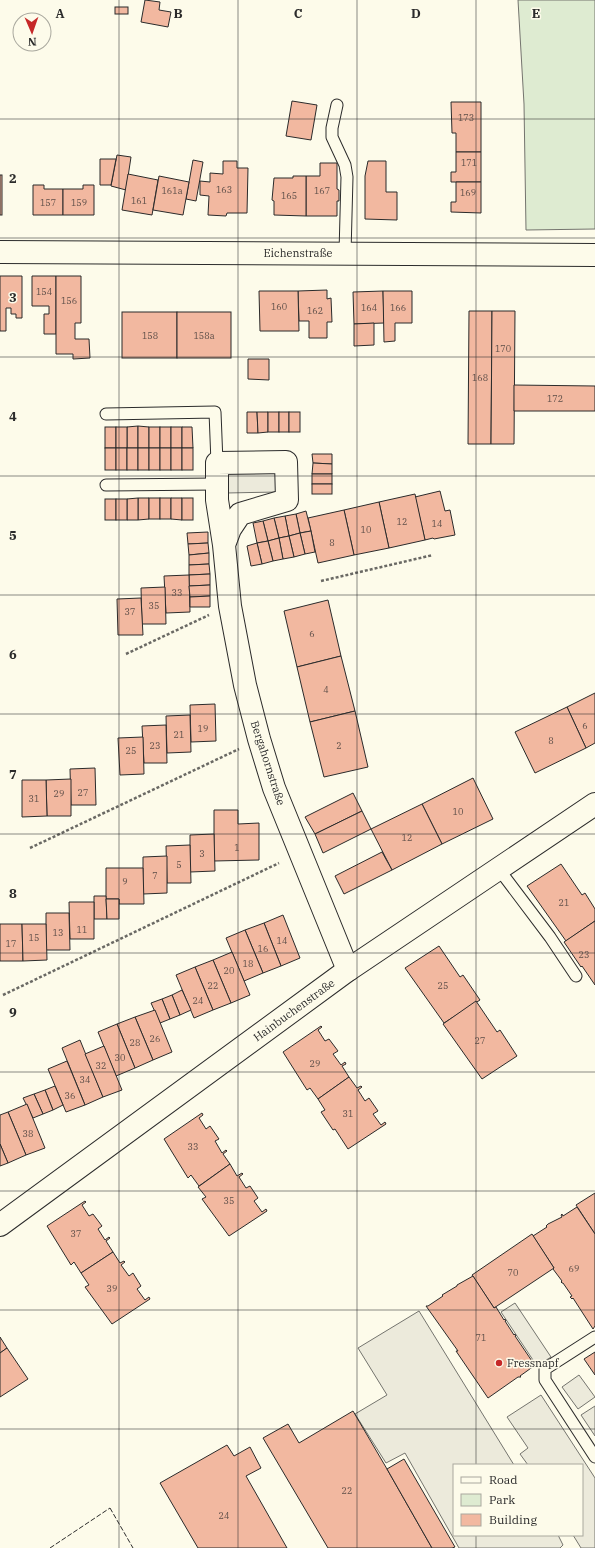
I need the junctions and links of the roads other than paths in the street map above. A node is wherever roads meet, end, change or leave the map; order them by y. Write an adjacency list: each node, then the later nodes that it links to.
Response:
1 (337, 105): 3 (lane)
2 (0, 252): 3 (street, Eichenstraße)
3 (345, 253): 4 (street, Eichenstraße)
4 (595, 255)
5 (106, 414): 6 (lane)
6 (217, 473): 7 (lane); 8 (street, Bergahornstraße); 8 (street, Bergahornstraße)
7 (106, 486)
8 (224, 545): 11 (street, Bergahornstraße)
9 (595, 804): 10 (street, Hainbuchenstraße)
10 (498, 868): 11 (street, Hainbuchenstraße); 12 (lane)
11 (348, 970): 13 (street, Hainbuchenstraße)
12 (576, 976)
13 (0, 1225)
14 (595, 1337): 15 (lane)
15 (595, 1456)

